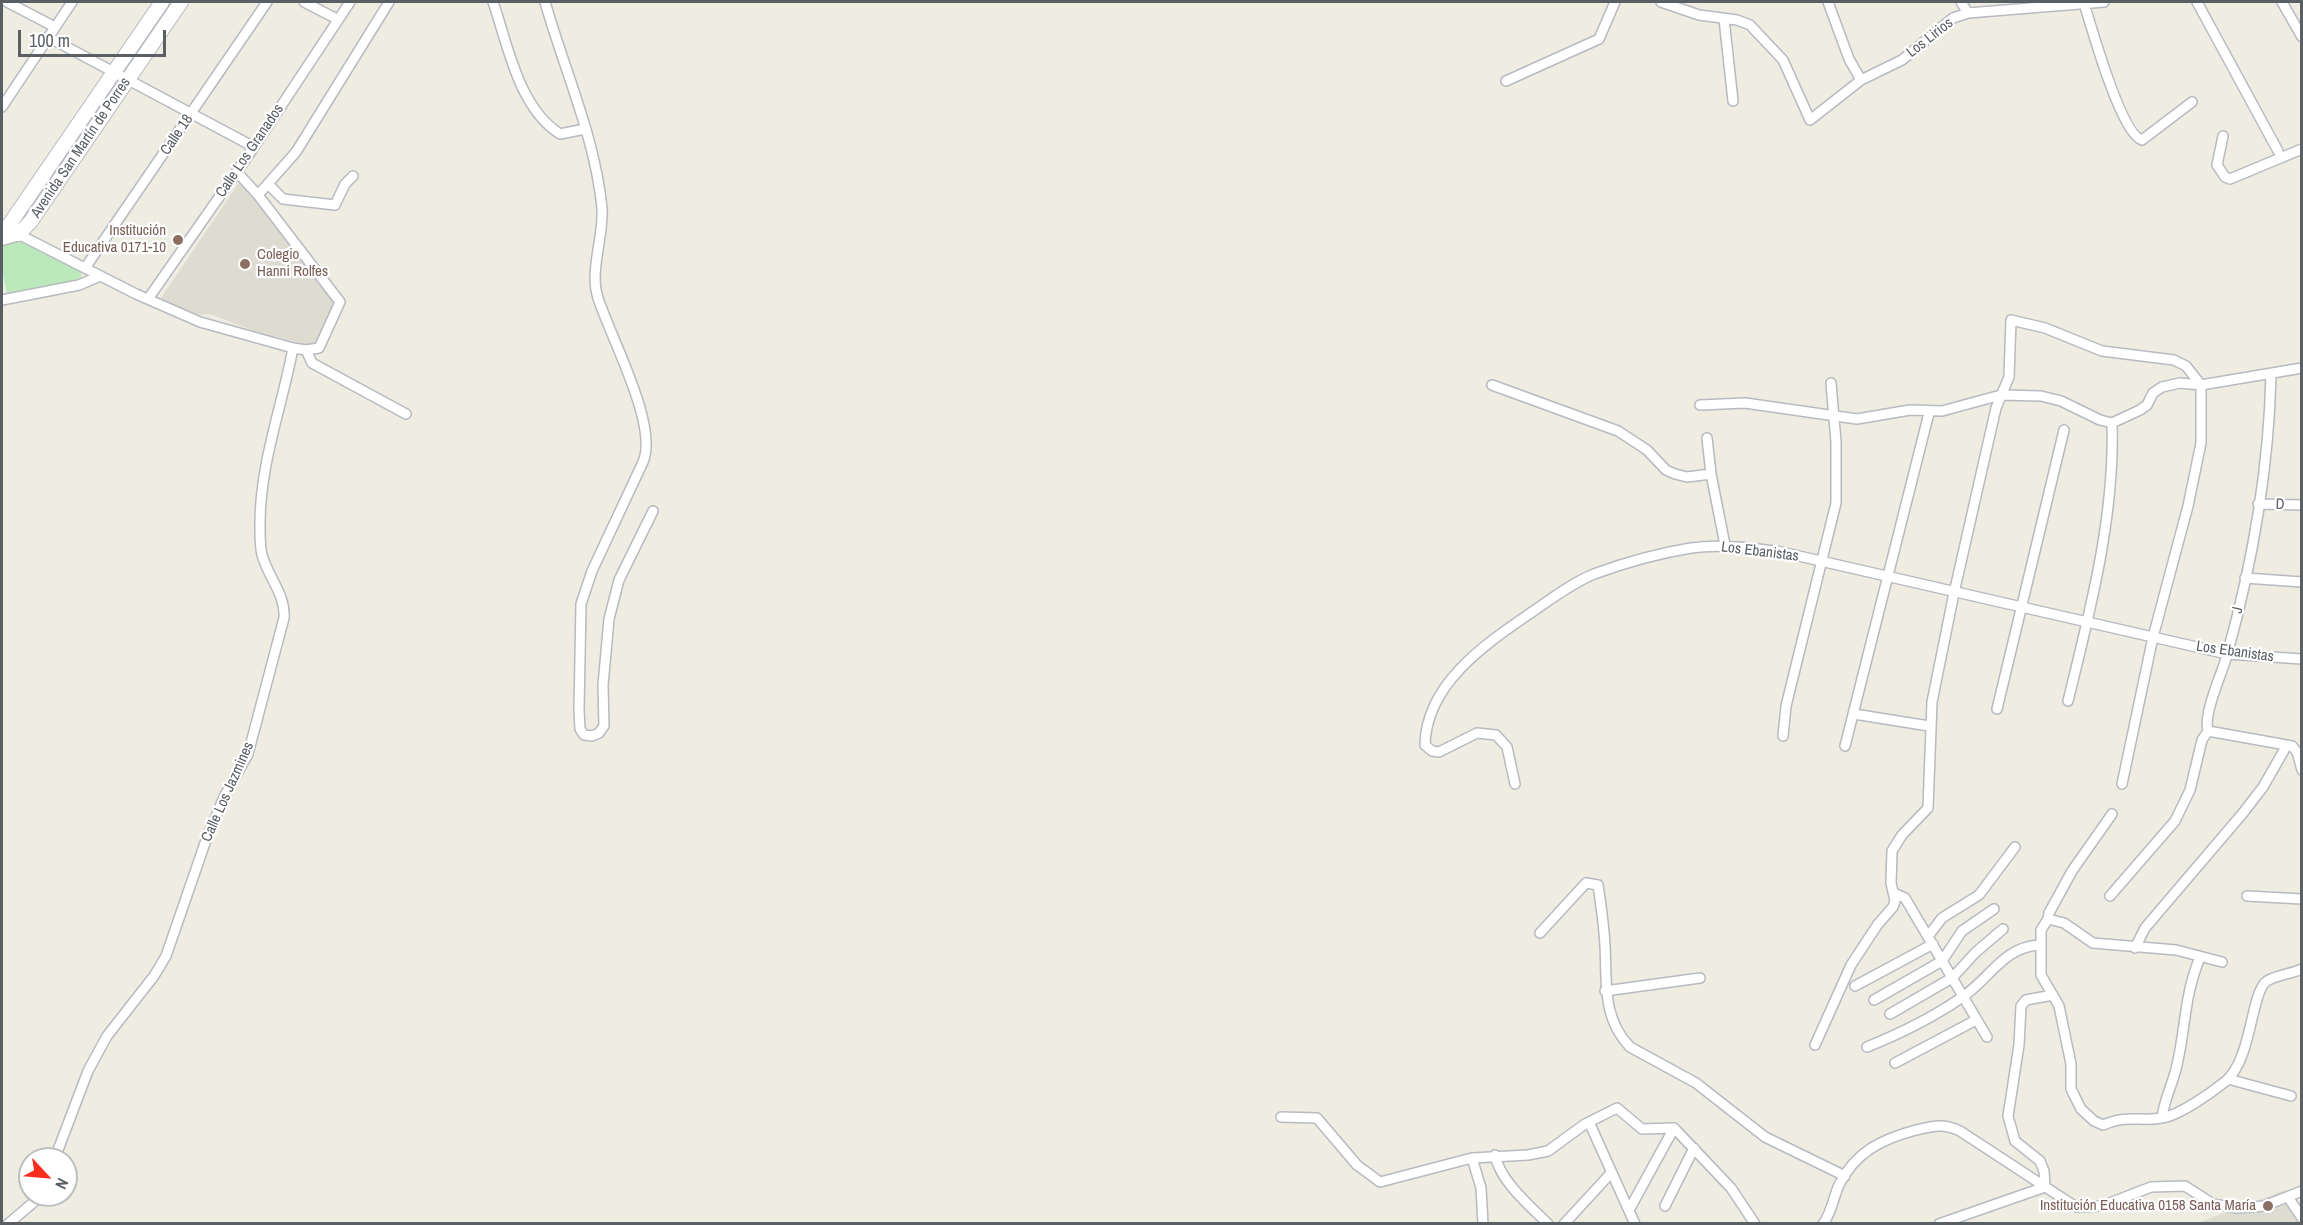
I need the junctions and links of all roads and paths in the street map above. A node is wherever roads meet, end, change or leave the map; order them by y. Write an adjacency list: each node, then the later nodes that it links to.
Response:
1 (4, 2): 20 (street); 24 (street)
2 (72, 2): 24 (street)
3 (162, 2): 27 (main road, Avenida San Martín de Porres)
4 (181, 2): 28 (main road, Avenida San Martín de Porres)
5 (267, 2): 34 (street, Calle 18)
6 (304, 2): 22 (street)
7 (350, 2): 22 (street, Calle Los Granados)
8 (389, 2): 42 (street)
9 (493, 2): 35 (street)
10 (544, 2): 35 (street)
11 (1615, 2): 30 (street)
12 (1661, 2): 23 (street)
13 (1828, 2): 29 (street)
14 (1961, 2): 21 (street)
15 (2104, 2): 18 (street, Los Lirios)
16 (2198, 2): 39 (street)
17 (2282, 2): 26 (street)
18 (2084, 3): 19 (street, Los Lirios); 32 (street)
19 (2037, 4): 21 (street, Los Lirios)
20 (2, 8)
21 (1968, 13): 29 (street, Los Lirios)
22 (338, 19): 37 (street, Calle Los Granados)
23 (1724, 19): 29 (street, Los Lirios); 31 (street)
24 (55, 27): 25 (street)
25 (48, 37): 27 (street); 33 (street)
26 (2301, 38)
27 (113, 72): 28 (street); 44 (main road, Avenida San Martín de Porres)
28 (128, 79): 34 (street); 44 (main road, Avenida San Martín de Porres)
29 (1861, 80)
30 (1506, 81)
31 (1733, 101)
32 (2192, 102)
33 (2, 107)
34 (191, 114): 37 (street); 45 (street, Calle 18)
35 (585, 129): 67 (street)
36 (2223, 136): 38 (street)
37 (254, 147): 40 (street, Calle Los Granados)
38 (2301, 149)
39 (2278, 151)
40 (237, 172): 43 (street); 47 (street, Calle Los Granados)
41 (352, 176): 42 (street)
42 (268, 184): 43 (street)
43 (258, 195): 50 (street)
44 (6, 232): 45 (street)
45 (85, 268): 46 (street)
46 (100, 276): 47 (street); 48 (street)
47 (148, 299): 49 (street)
48 (2, 300)
49 (293, 348): 50 (street); 126 (street, Calle Los Jazmines)
50 (306, 350): 59 (street)
51 (2301, 368): 52 (street)
52 (2271, 374): 55 (street); 65 (street, J)
53 (1831, 383): 60 (street)
54 (1492, 385): 64 (street)
55 (2201, 385): 56 (street); 61 (street); 76 (street)
56 (2001, 394): 58 (street); 61 (street); 73 (street)
57 (1700, 405): 60 (street)
58 (1929, 413): 60 (street); 70 (street)
59 (406, 414)
60 (1834, 416): 69 (street)
61 (2112, 423): 75 (street)
62 (2064, 430): 74 (street)
63 (1707, 438): 64 (street)
64 (1711, 474): 68 (street)
65 (2258, 504): 66 (street, D); 71 (street, J)
66 (2301, 505)
67 (653, 511)
68 (1725, 545): 69 (street, Los Ebanistas); 88 (street, Los Ebanistas)
69 (1821, 560): 70 (street, Los Ebanistas); 84 (street)
70 (1887, 576): 73 (street, Los Ebanistas); 81 (street)
71 (2245, 578): 72 (street); 77 (street, J)
72 (2301, 582)
73 (1954, 593): 74 (street, Los Ebanistas); 82 (street)
74 (2021, 608): 75 (street, Los Ebanistas); 80 (street)
75 (2088, 623): 76 (street, Los Ebanistas); 79 (street)
76 (2153, 637): 77 (street, Los Ebanistas); 89 (street)
77 (2227, 654): 78 (street, Los Ebanistas); 83 (street, J)
78 (2301, 659)
79 (2068, 701)
80 (1997, 709)
81 (1854, 714): 82 (street); 86 (street)
82 (1929, 726): 92 (street)
83 (2208, 730): 85 (street); 93 (street, J)
84 (1783, 736)
85 (2287, 745): 87 (street); 102 (street)
86 (1845, 746)
87 (2301, 770)
88 (1515, 784)
89 (2122, 784)
90 (2112, 814): 97 (street)
91 (2014, 847): 100 (street)
92 (1894, 893): 100 (street); 117 (street)
93 (2110, 896)
94 (2247, 896): 95 (street)
95 (2301, 899)
96 (1994, 909): 104 (street)
97 (2049, 919): 101 (street); 102 (street)
98 (2003, 929): 108 (street)
99 (1540, 933): 110 (street)
100 (1931, 940): 104 (street); 109 (street)
101 (2039, 945): 111 (street); 112 (street)
102 (2135, 948): 103 (street)
103 (2200, 957): 105 (street); 123 (street)
104 (1942, 961): 108 (street); 113 (street)
105 (2222, 962)
106 (2301, 969): 120 (street)
107 (1700, 978): 110 (street)
108 (1952, 978): 112 (street); 114 (street)
109 (1856, 986)
110 (1605, 991): 131 (street)
111 (2053, 995): 123 (street); 132 (street)
112 (1964, 997): 115 (street); 118 (street)
113 (1874, 1000)
114 (1890, 1014)
115 (1976, 1020): 116 (street); 119 (street)
116 (1987, 1037)
117 (1815, 1045)
118 (1867, 1047)
119 (1894, 1063)
120 (2228, 1080): 121 (street); 123 (street)
121 (2291, 1096)
122 (1281, 1117): 129 (street)
123 (2162, 1118)
124 (1589, 1122): 125 (street); 128 (street); 130 (street)
125 (1674, 1128): 127 (street); 137 (street)
126 (59, 1147)
127 (1694, 1148): 135 (street); 144 (street)
128 (1495, 1155): 129 (street); 141 (street)
129 (1472, 1158): 140 (street)
130 (1611, 1173): 137 (street); 142 (street)
131 (1845, 1176): 132 (street); 145 (street)
132 (2045, 1187): 134 (street); 146 (street)
133 (2301, 1191): 134 (street)
134 (2288, 1197): 138 (street)
135 (1665, 1206)
136 (28, 1207): 139 (street)
137 (1629, 1210): 143 (street)
138 (2301, 1218)
139 (8, 1224)
140 (1483, 1224)
141 (1548, 1224)
142 (1564, 1224)
143 (1635, 1224)
144 (1755, 1224)
145 (1823, 1224)
146 (1939, 1224)

